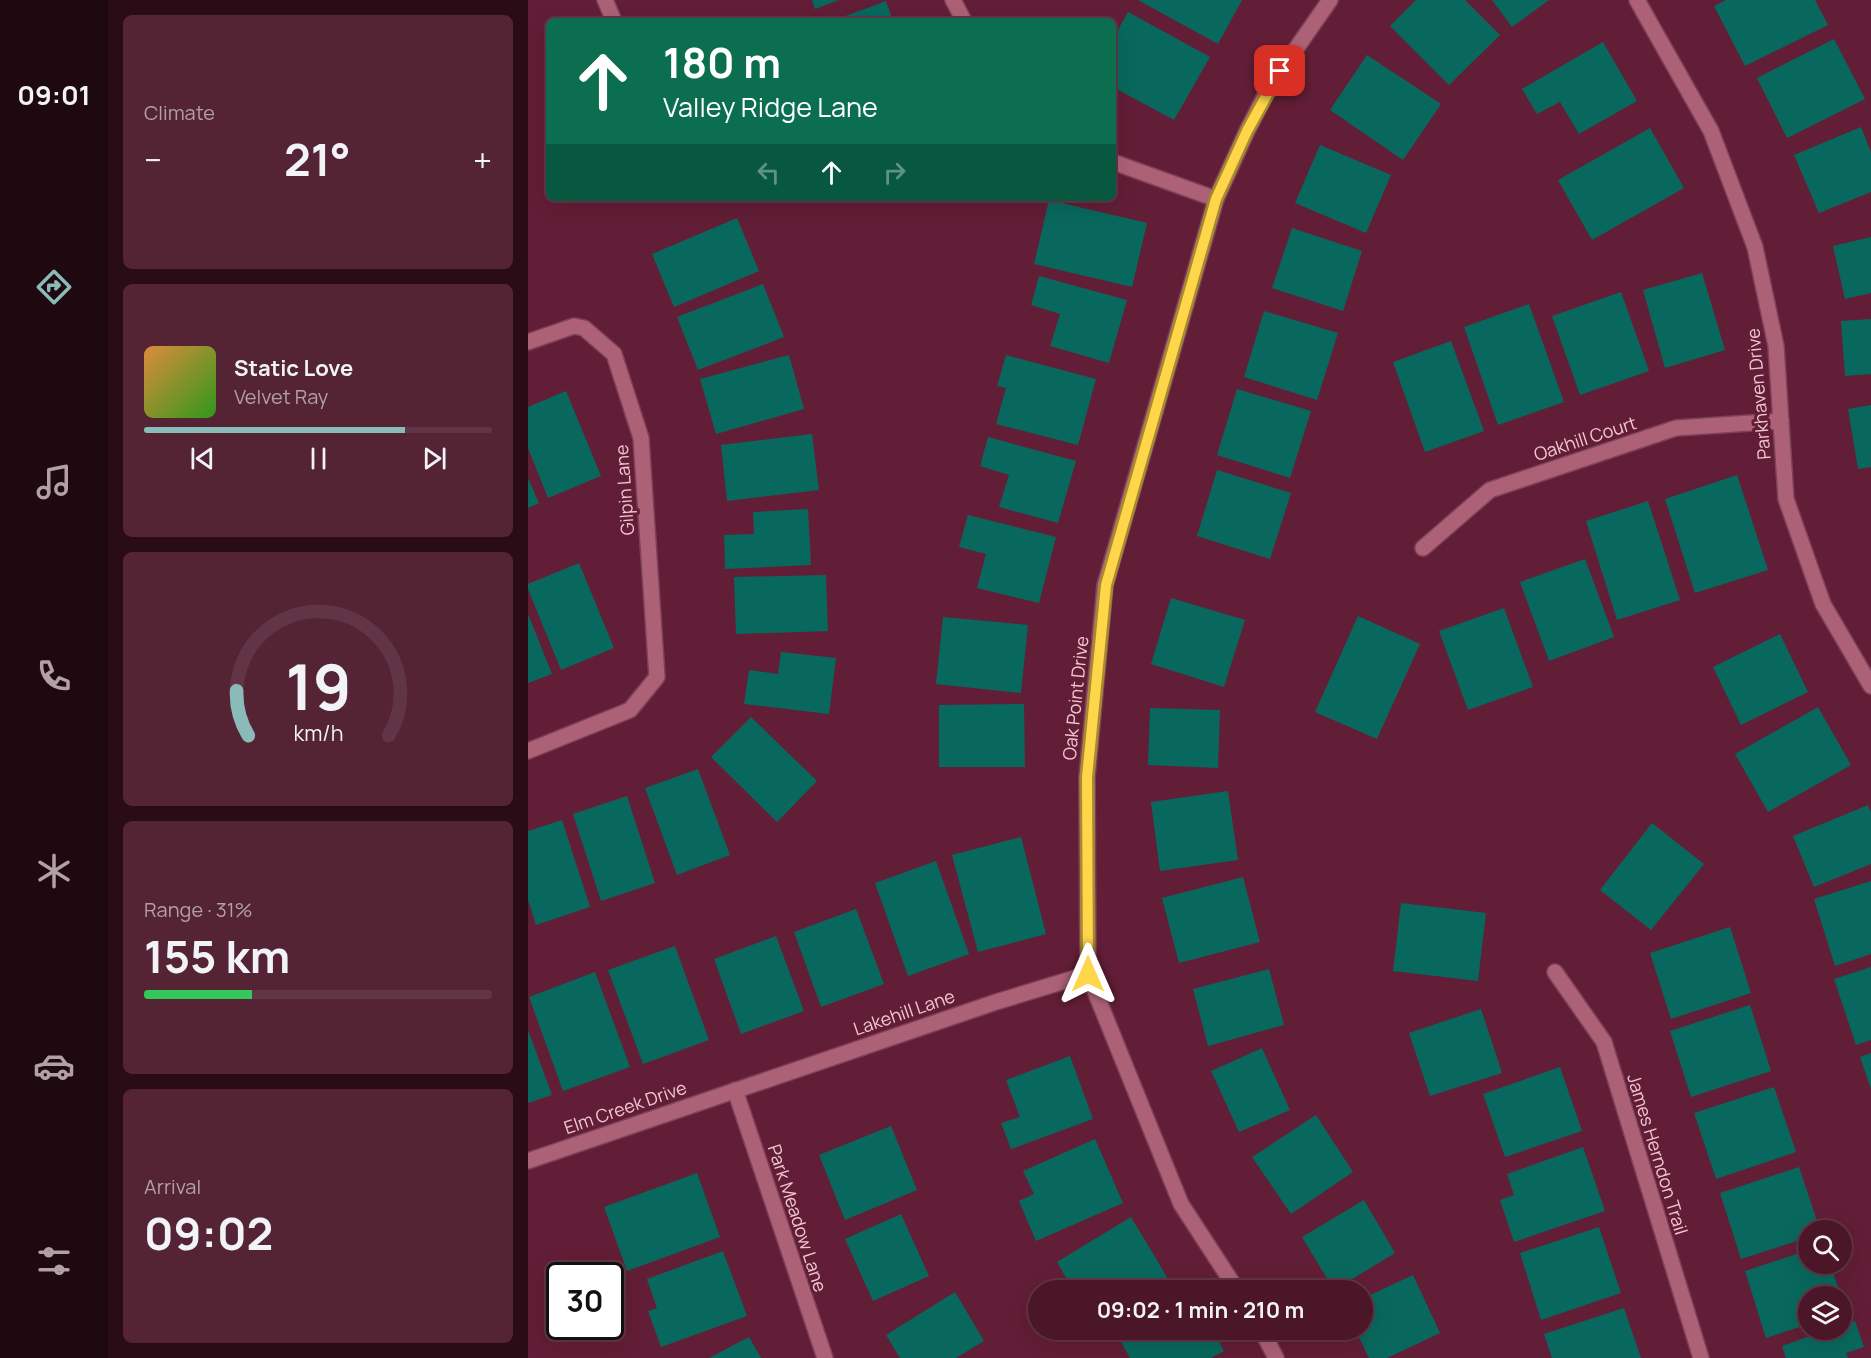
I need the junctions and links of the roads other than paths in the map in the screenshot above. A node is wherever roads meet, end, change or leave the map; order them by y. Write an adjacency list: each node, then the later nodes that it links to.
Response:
1 (605, 0): 5 (street)
2 (953, 0): 6 (street)
3 (1330, 0): 8 (street, Oak Point Drive)
4 (1637, 0): 10 (street, Parkhaven Drive)
5 (613, 18)
6 (962, 18)
7 (1116, 163): 8 (street)
8 (1216, 199): 15 (street, Oak Point Drive)
9 (528, 342): 13 (street, Gilpin Lane)
10 (1781, 421): 11 (street, Oakhill Court); 12 (street, Parkhaven Drive)
11 (1423, 548)
12 (1871, 686)
13 (528, 751)
14 (1555, 972): 22 (street, James Herndon Trail)
15 (1088, 974): 16 (street, Lakehill Lane); 18 (street, Oak Point Drive)
16 (735, 1090): 17 (street, Elm Creek Drive); 20 (street, Park Meadow Lane)
17 (528, 1161)
18 (1230, 1280)
19 (1267, 1340): 21 (street)
20 (825, 1358)
21 (1276, 1358)
22 (1701, 1358)

